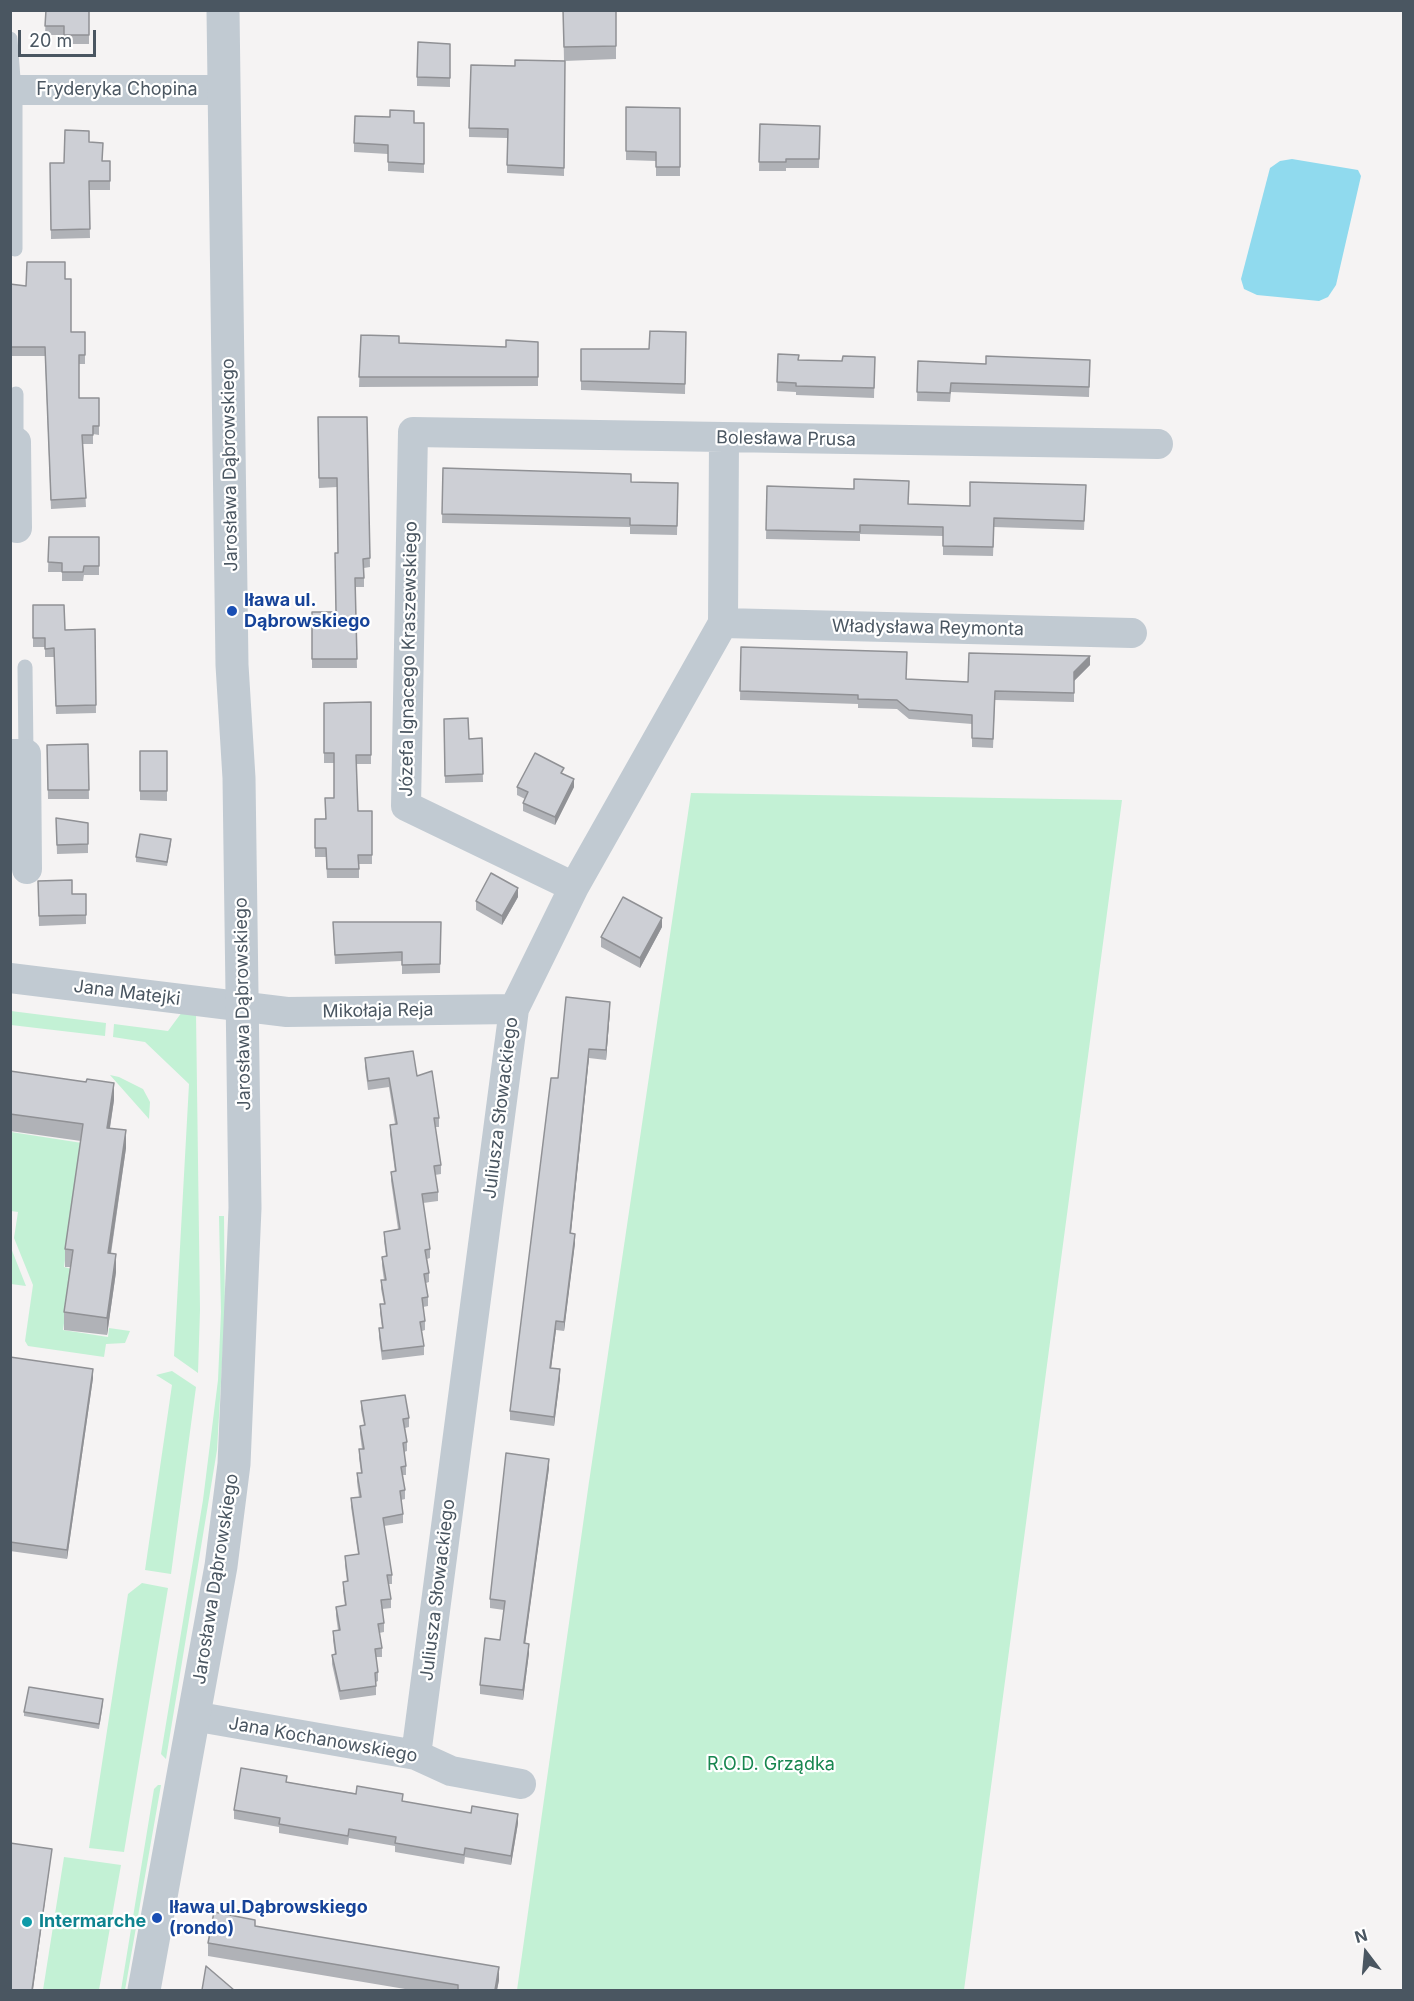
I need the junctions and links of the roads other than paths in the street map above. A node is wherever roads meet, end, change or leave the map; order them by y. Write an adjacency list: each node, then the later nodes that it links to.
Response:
1 (223, 10): 4 (street, Jarosława Dąbrowskiego)
2 (10, 39): 3 (lane)
3 (12, 90): 4 (street, Fryderyka Chopina); 5 (lane)
4 (224, 90): 19 (street, Jarosława Dąbrowskiego)
5 (15, 249)
6 (16, 394): 9 (lane)
7 (413, 432): 8 (street, Bolesława Prusa); 17 (street, Józefa Ignacego Kraszewskiego)
8 (724, 438): 10 (street, Bolesława Prusa); 12 (street, Juliusza Słowackiego)
9 (13, 442): 11 (street)
10 (1158, 444)
11 (17, 528)
12 (723, 623): 13 (street, Władysława Reymonta); 17 (street, Juliusza Słowackiego)
13 (1132, 633)
14 (25, 667): 15 (lane)
15 (18, 754): 16 (street)
16 (27, 869)
17 (574, 887): 20 (street, Juliusza Słowackiego)
18 (10, 978): 19 (street, Jana Matejki)
19 (243, 1007): 20 (street, Mikołaja Reja); 21 (street, Jarosława Dąbrowskiego)
20 (514, 1009): 22 (street, Juliusza Słowackiego)
21 (194, 1716): 22 (street, Jana Kochanowskiego); 24 (street, Jarosława Dąbrowskiego)
22 (416, 1755): 23 (street, Jana Kochanowskiego)
23 (521, 1784)
24 (144, 1990)

